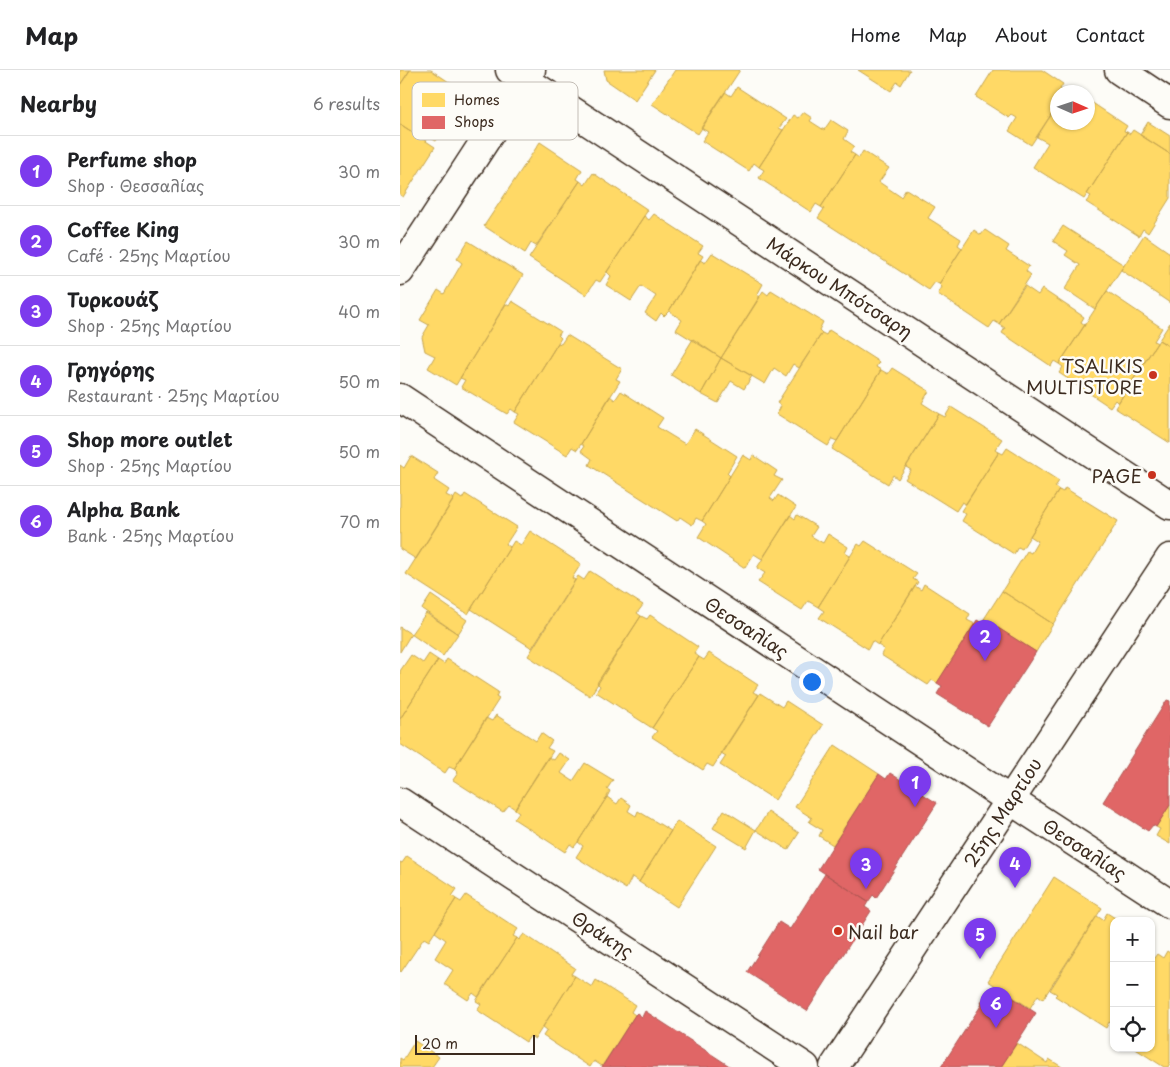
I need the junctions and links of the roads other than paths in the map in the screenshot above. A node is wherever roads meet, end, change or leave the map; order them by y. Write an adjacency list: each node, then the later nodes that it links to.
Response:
1 (1119, 70): 4 (street)
2 (522, 73): 3 (street, Μάρκου Μπότσαρη)
3 (536, 82)
4 (1170, 104)
5 (578, 110): 9 (street, Μάρκου Μπότσαρη)
6 (481, 140): 7 (street)
7 (400, 271)
8 (400, 398): 11 (street, Θεσσαλίας)
9 (1170, 505)
10 (1170, 558): 11 (street, 25ης Μαρτίου)
11 (1010, 800): 13 (street, Θεσσαλίας); 15 (street, 25ης Μαρτίου)
12 (400, 802): 14 (street, Θράκης)
13 (1170, 904)
14 (806, 1067)
15 (834, 1067)

